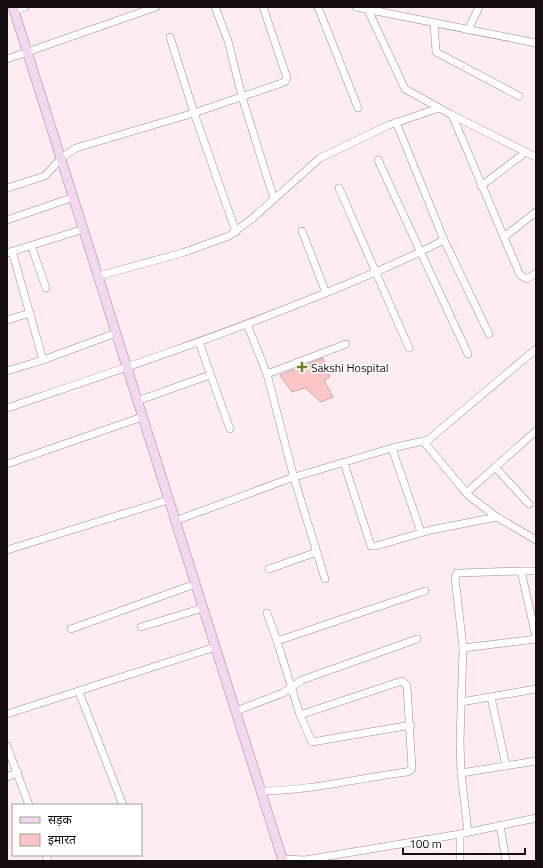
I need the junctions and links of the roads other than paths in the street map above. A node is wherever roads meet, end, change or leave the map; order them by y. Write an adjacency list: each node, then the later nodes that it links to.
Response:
1 (25, 7): 8 (street)
2 (156, 7): 14 (street)
3 (215, 7): 17 (street)
4 (263, 7): 17 (street)
5 (318, 7): 18 (street)
6 (356, 7): 9 (street)
7 (479, 7): 11 (street)
8 (14, 9): 14 (main road)
9 (368, 10): 10 (street); 19 (street)
10 (434, 23): 11 (street); 16 (street)
11 (470, 26): 13 (street)
12 (170, 37): 20 (street)
13 (536, 41)
14 (28, 51): 15 (street); 25 (main road)
15 (7, 59)
16 (519, 96)
17 (242, 97): 20 (street); 31 (street)
18 (358, 108)
19 (439, 108): 21 (street); 22 (street)
20 (194, 113): 25 (street); 36 (street)
21 (452, 115): 23 (street); 27 (street)
22 (396, 122): 31 (street); 38 (street)
23 (526, 152): 24 (street); 27 (street)
24 (536, 157)
25 (61, 158): 28 (street); 30 (main road)
26 (378, 160): 41 (street)
27 (481, 186): 37 (street)
28 (7, 188)
29 (339, 188): 42 (street)
30 (74, 197): 33 (street); 34 (main road)
31 (274, 199): 36 (street)
32 (536, 212): 37 (street)
33 (7, 220)
34 (84, 229): 39 (street); 44 (main road)
35 (302, 231): 46 (street)
36 (236, 232): 44 (street)
37 (504, 237): 43 (street)
38 (444, 240): 41 (street); 51 (street)
39 (31, 245): 40 (street); 45 (street)
40 (9, 252): 47 (street)
41 (420, 252): 42 (street); 56 (street)
42 (376, 273): 46 (street); 54 (street)
43 (536, 273)
44 (98, 276): 50 (main road)
45 (46, 288)
46 (326, 293): 49 (street)
47 (30, 313): 48 (street); 57 (street)
48 (7, 320)
49 (247, 324): 52 (street); 60 (street)
50 (116, 333): 57 (street); 58 (main road)
51 (489, 334)
52 (199, 342): 58 (street); 61 (street)
53 (346, 344): 60 (street)
54 (409, 348)
55 (535, 352): 67 (street)
56 (468, 354)
57 (43, 360): 59 (street)
58 (127, 368): 62 (main road); 63 (street)
59 (7, 371)
60 (267, 374): 72 (street)
61 (210, 375): 62 (street); 65 (street)
62 (138, 402): 64 (main road)
63 (7, 408)
64 (142, 417): 70 (street); 74 (main road)
65 (230, 429)
66 (535, 434): 71 (street)
67 (424, 442): 68 (street); 73 (street)
68 (392, 448): 69 (street); 78 (street)
69 (344, 463): 72 (street); 78 (street)
70 (7, 464)
71 (495, 467): 73 (street); 75 (street)
72 (294, 478): 77 (street); 81 (street)
73 (466, 493): 76 (street)
74 (168, 500): 77 (main road); 80 (street)
75 (529, 504)
76 (498, 517): 78 (street); 79 (street)
77 (175, 521): 86 (main road)
78 (421, 532)
79 (536, 540)
80 (7, 550)
81 (317, 552): 82 (street); 85 (street)
82 (268, 569)
83 (536, 571): 84 (street)
84 (521, 572): 92 (street); 96 (street)
85 (325, 579)
86 (195, 584): 88 (main road); 91 (street)
87 (425, 591): 94 (street)
88 (203, 608): 90 (street); 95 (main road)
89 (267, 613): 94 (street)
90 (141, 627)
91 (71, 629)
92 (536, 638): 96 (street)
93 (417, 639): 97 (street)
94 (278, 641): 97 (street)
95 (215, 647): 99 (street); 102 (main road)
96 (463, 648): 101 (street)
97 (291, 688): 102 (street); 104 (street)
98 (536, 689): 100 (street)
99 (79, 692): 103 (street); 114 (street)
100 (491, 698): 101 (street); 108 (street)
101 (461, 702): 110 (street)
102 (236, 711): 112 (main road)
103 (7, 714)
104 (300, 715): 105 (street); 105 (street)
105 (411, 725): 112 (street)
106 (7, 746): 109 (street)
107 (536, 761): 108 (street)
108 (506, 766): 110 (street)
109 (18, 772): 111 (street); 113 (street)
110 (461, 773): 117 (street)
111 (7, 777)
112 (261, 791): 119 (main road)
113 (29, 804)
114 (123, 804)
115 (536, 818): 116 (street)
116 (500, 825): 117 (street); 121 (street)
117 (468, 832): 118 (street)
118 (460, 834): 119 (street); 120 (street)
119 (283, 860)
120 (460, 861)
121 (506, 861)

